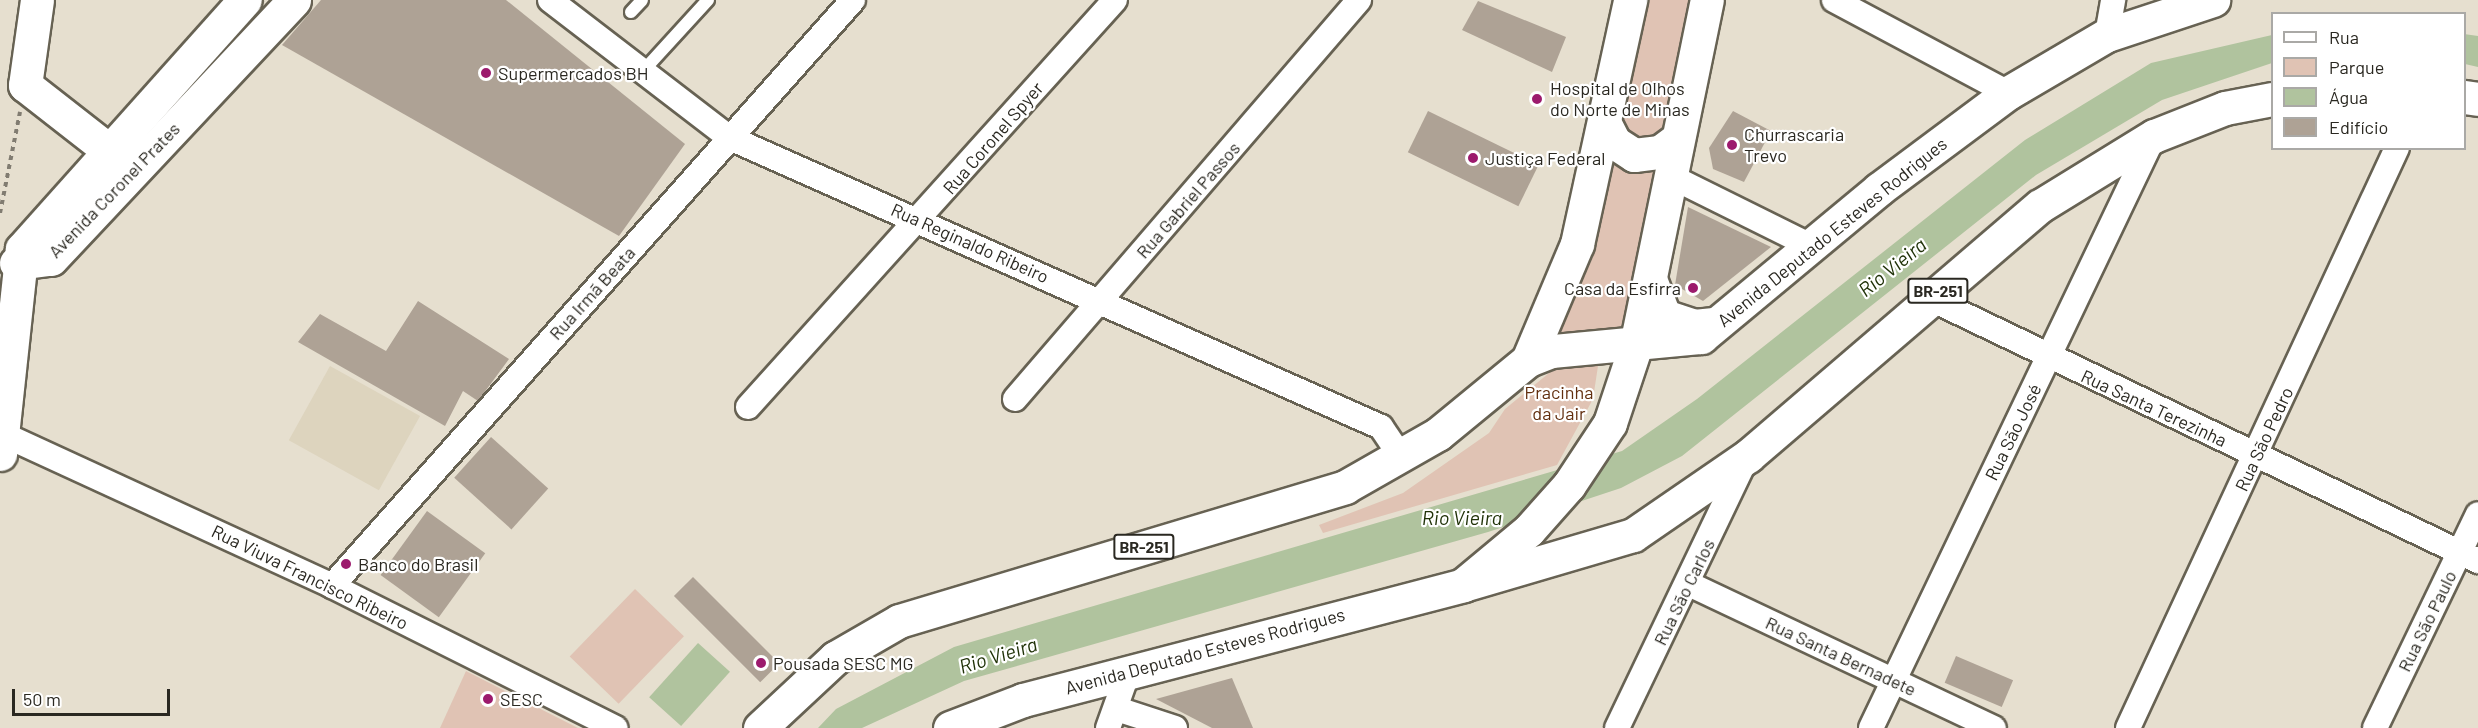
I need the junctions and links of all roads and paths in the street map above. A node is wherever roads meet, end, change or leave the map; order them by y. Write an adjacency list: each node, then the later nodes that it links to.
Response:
1 (37, 0): 18 (main road)
2 (245, 0): 26 (main road, Avenida Coronel Prates)
3 (294, 0): 27 (main road, Avenida Coronel Prates)
4 (550, 0): 17 (street, Rua Reginaldo Ribeiro)
5 (642, 0): 15 (lane)
6 (708, 0): 17 (lane)
7 (853, 0): 23 (street, Rua Irmã Beata)
8 (1115, 0): 30 (street, Rua Coronel Spyer)
9 (1359, 0): 35 (street, Rua Gabriel Passos)
10 (1630, 0): 21 (main road, Avenida Deputado Esteves Rodrigues)
11 (1707, 0): 24 (main road, Avenida Deputado Esteves Rodrigues)
12 (1834, 0): 19 (street)
13 (2113, 0): 16 (street)
14 (2213, 0): 16 (main road, Avenida Deputado Esteves Rodrigues / BR-251)
15 (631, 12)
16 (2107, 35): 19 (main road, Avenida Deputado Esteves Rodrigues / BR-251)
17 (644, 70): 23 (street, Rua Reginaldo Ribeiro)
18 (25, 85): 26 (main road); 29 (path)
19 (2008, 93): 31 (main road, Avenida Deputado Esteves Rodrigues / BR-251)
20 (2271, 99): 22 (main road, Avenida Deputado Esteves Rodrigues / BR-251)
21 (1605, 124): 24 (main road); 39 (main road, Avenida Deputado Esteves Rodrigues)
22 (2154, 136): 34 (main road, Avenida Deputado Esteves Rodrigues / BR-251); 38 (street, Rua São José)
23 (730, 138): 30 (street, Rua Reginaldo Ribeiro); 50 (street, Rua Irmã Beata)
24 (1677, 139): 28 (main road, Avenida Deputado Esteves Rodrigues)
25 (2396, 150): 45 (street, Rua São Pedro)
26 (108, 152): 27 (main road); 32 (main road, Avenida Coronel Prates)
27 (134, 171): 32 (main road, Avenida Coronel Prates)
28 (1670, 176): 31 (street); 33 (main road, Avenida Deputado Esteves Rodrigues)
29 (0, 213)
30 (920, 221): 35 (street, Rua Reginaldo Ribeiro); 41 (street, Rua Coronel Spyer)
31 (1813, 247): 36 (main road, Avenida Deputado Esteves Rodrigues / BR-251)
32 (8, 262): 42 (main road)
33 (1650, 279): 36 (main road); 37 (main road, Avenida Deputado Esteves Rodrigues)
34 (1929, 298): 38 (street, Rua Santa Terezinha); 43 (main road, Avenida Deputado Esteves Rodrigues / BR-251)
35 (1101, 301): 40 (street, Rua Gabriel Passos); 44 (street, Rua Reginaldo Ribeiro)
36 (1722, 323): 37 (main road, Avenida Deputado Esteves Rodrigues / BR-251)
37 (1636, 345): 39 (main road, Avenida Deputado Esteves Rodrigues / BR-251); 49 (main road, Avenida Deputado Esteves Rodrigues)
38 (2049, 358): 45 (street, Rua Santa Terezinha); 52 (street, Rua São José)
39 (1528, 360): 44 (main road, Avenida Deputado Esteves Rodrigues / BR-251)
40 (1015, 399)
41 (748, 407)
42 (0, 440): 50 (street, Rua Viuva Francisco Ribeiro)
43 (1748, 456): 48 (street, Rua São Carlos); 49 (main road, Avenida Deputado Esteves Rodrigues / BR-251)
44 (1401, 457): 56 (main road, Avenida Deputado Esteves Rodrigues / BR-251)
45 (2256, 457): 47 (street, Rua Santa Terezinha); 62 (street, Rua São Pedro)
46 (2478, 514): 47 (street, Rua São Paulo)
47 (2469, 556): 63 (street, Rua São Paulo)
48 (1689, 584): 52 (street, Rua Santa Bernadete); 59 (street, Rua São Carlos)
49 (1463, 585): 51 (main road, Avenida Deputado Esteves Rodrigues / BR-251)
50 (332, 586): 55 (street, Rua Viuva Francisco Ribeiro)
51 (1128, 672): 53 (street); 54 (street); 57 (main road, Avenida Deputado Esteves Rodrigues / BR-251)
52 (1893, 680): 60 (street, Rua São José); 61 (street, Rua Santa Bernadete)
53 (1144, 713): 54 (street); 58 (street)
54 (1112, 718)
55 (615, 728)
56 (760, 728)
57 (950, 728)
58 (1175, 728)
59 (1617, 728)
60 (1871, 728)
61 (1994, 728)
62 (2128, 728)
63 (2375, 728)

